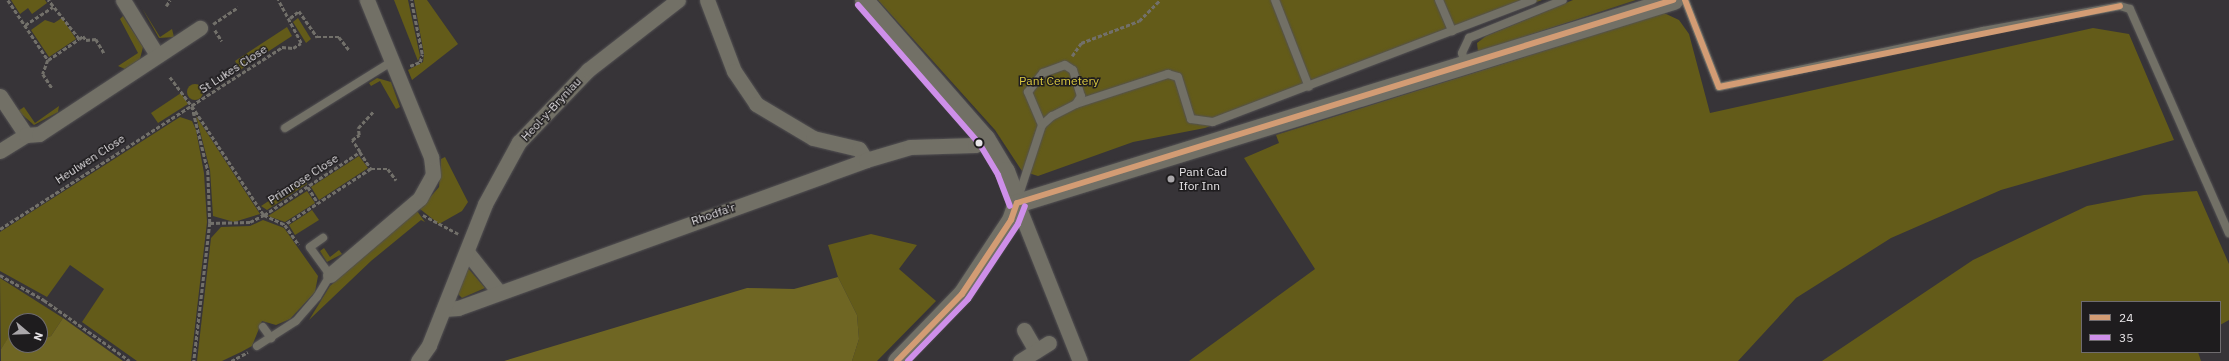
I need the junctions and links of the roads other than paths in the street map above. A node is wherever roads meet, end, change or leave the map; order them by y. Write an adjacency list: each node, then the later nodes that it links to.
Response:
1 (123, 0): 14 (street)
2 (368, 0): 16 (street)
3 (678, 0): 29 (street, Heol-y-Bryniau)
4 (707, 0): 25 (street)
5 (864, 0): 23 (street)
6 (1275, 0): 17 (lane)
7 (1439, 0): 13 (lane)
8 (1533, 0): 13 (lane)
9 (1563, 0): 15 (lane)
10 (1673, 0): 15 (street)
11 (1685, 0): 27 (lane)
12 (206, 27): 14 (street)
13 (1452, 31): 17 (lane)
14 (157, 56): 22 (street)
15 (1465, 64): 26 (street)
16 (393, 67): 21 (lane); 30 (street)
17 (1309, 87): 19 (lane)
18 (0, 96): 22 (street)
19 (1076, 104): 20 (lane); 20 (lane)
20 (1042, 125): 26 (lane)
21 (284, 128)
22 (26, 135): 24 (street)
23 (985, 138): 25 (street, Rhodfa'r); 26 (street)
24 (0, 151)
25 (866, 160): 31 (street, Rhodfa'r)
26 (1017, 203): 38 (street); 40 (street)
27 (2229, 233)
28 (323, 238): 30 (lane)
29 (469, 246): 31 (street); 32 (street, Heol-y-Bryniau)
30 (330, 275): 35 (lane)
31 (498, 291): 32 (street, Rhodfa'r)
32 (444, 308): 37 (street, Heol-y-Bryniau)
33 (263, 327): 35 (lane)
34 (1024, 330): 39 (street)
35 (271, 338): 36 (lane)
36 (258, 346)
37 (418, 361)
38 (897, 361)
39 (1020, 361)
40 (1080, 361)

